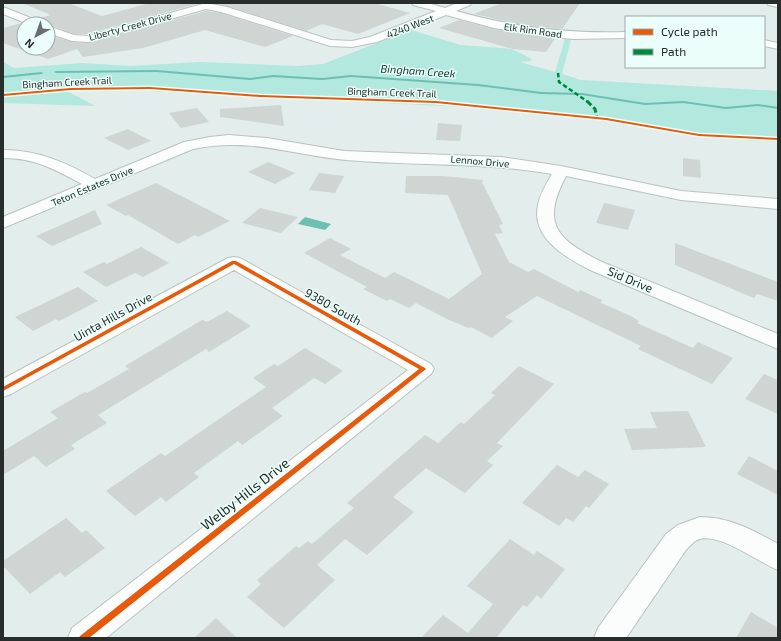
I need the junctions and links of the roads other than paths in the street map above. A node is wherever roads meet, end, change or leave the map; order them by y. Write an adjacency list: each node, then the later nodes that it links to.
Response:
1 (16, 3): 6 (street)
2 (416, 3): 8 (street, Elk Rim Road)
3 (466, 3): 8 (street, 4240 West)
4 (772, 3): 5 (street)
5 (778, 4)
6 (3, 6)
7 (3, 10): 9 (street)
8 (447, 11): 12 (street, Elk Rim Road); 14 (street, 4240 West)
9 (18, 16)
10 (612, 23): 12 (street, Elk Rim Road)
11 (56, 32): 14 (street, Liberty Creek Drive)
12 (623, 35)
13 (765, 43): 15 (street)
14 (352, 44)
15 (778, 46)
16 (182, 148): 18 (street, Lennox Drive); 19 (street, Teton Estates Drive)
17 (3, 154): 19 (street)
18 (561, 171): 20 (street, Lennox Drive); 23 (street, Sid Drive)
19 (94, 185): 21 (street, Teton Estates Drive)
20 (778, 204)
21 (3, 223)
22 (234, 262): 24 (street, 9380 South); 25 (street, Uinta Hills Drive)
23 (778, 342)
24 (423, 368): 27 (street, Welby Hills Drive)
25 (3, 389)
26 (778, 558): 28 (street)
27 (83, 638)
28 (609, 638)

